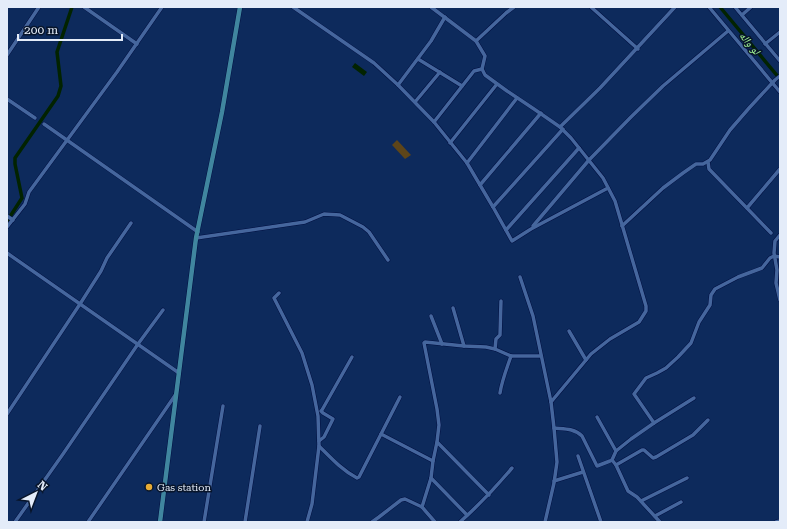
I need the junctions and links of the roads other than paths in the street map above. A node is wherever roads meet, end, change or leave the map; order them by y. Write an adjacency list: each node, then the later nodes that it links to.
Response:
1 (39, 7): 21 (street)
2 (84, 7): 18 (street)
3 (162, 7): 18 (street)
4 (240, 7): 58 (main road)
5 (293, 7): 29 (street)
6 (431, 7): 14 (street)
7 (514, 7): 17 (street)
8 (591, 7): 20 (street)
9 (675, 7): 20 (street)
10 (709, 7): 15 (street)
11 (735, 7): 13 (street)
12 (752, 7): 13 (street)
13 (742, 15): 19 (street)
14 (445, 17): 17 (street); 22 (street)
15 (728, 31): 27 (street); 43 (street)
16 (780, 32): 19 (street)
17 (476, 41): 24 (street)
18 (137, 44): 40 (street)
19 (765, 44): 23 (street)
20 (638, 49): 39 (street)
21 (7, 55)
22 (418, 59): 25 (street); 29 (street)
23 (780, 61)
24 (482, 69): 28 (street); 30 (street)
25 (440, 72): 30 (street); 34 (street)
26 (780, 76): 27 (street)
27 (774, 81): 31 (street); 44 (street)
28 (497, 84): 32 (street); 41 (street)
29 (398, 85): 34 (street)
30 (462, 86): 37 (street)
31 (780, 92)
32 (517, 98): 35 (street); 45 (street)
33 (7, 99): 36 (street)
34 (415, 102): 37 (street)
35 (541, 114): 39 (street); 47 (street)
36 (35, 118)
37 (434, 122): 41 (street)
38 (44, 124): 40 (street)
39 (561, 128): 42 (street); 49 (street)
40 (67, 140): 52 (street); 58 (street)
41 (450, 143): 45 (street)
42 (579, 148): 43 (street); 57 (street)
43 (589, 160): 48 (street); 56 (street)
44 (708, 162): 50 (street); 54 (street)
45 (467, 163): 47 (street)
46 (780, 169): 50 (street)
47 (480, 185): 49 (street)
48 (608, 188): 54 (street); 56 (street)
49 (493, 207): 57 (street)
50 (747, 208): 59 (street)
51 (7, 216): 52 (street)
52 (13, 220): 55 (street)
53 (131, 223): 70 (street)
54 (622, 226): 82 (street)
55 (7, 228)
56 (531, 229): 57 (street)
57 (506, 230)
58 (198, 232): 61 (main road)
59 (771, 233)
60 (780, 236): 63 (street)
61 (196, 238): 65 (street); 83 (main road)
62 (7, 253): 70 (street)
63 (774, 256): 64 (street); 68 (street); 93 (street)
64 (780, 257)
65 (388, 260)
66 (520, 277): 81 (street)
67 (279, 293): 97 (street)
68 (780, 300)
69 (501, 301): 78 (street)
70 (80, 304): 75 (street); 90 (street)
71 (453, 308): 77 (street)
72 (163, 310): 75 (street)
73 (431, 316): 76 (street)
74 (569, 331): 82 (street)
75 (138, 344): 83 (street); 117 (street)
76 (442, 344): 77 (street); 98 (street)
77 (464, 346): 78 (street)
78 (495, 349): 80 (street)
79 (352, 356): 97 (street)
80 (511, 356): 81 (street); 85 (street)
81 (541, 356): 88 (street)
82 (586, 360): 88 (street)
83 (179, 373): 84 (main road)
84 (176, 393): 118 (street); 119 (main road)
85 (500, 393)
86 (400, 397): 96 (street)
87 (694, 398): 93 (street)
88 (551, 402): 95 (street)
89 (223, 406): 120 (street)
90 (7, 414)
91 (597, 417): 100 (street)
92 (708, 420): 104 (street)
93 (654, 423): 100 (street)
94 (260, 426): 121 (street)
95 (554, 428): 102 (street); 109 (street)
96 (381, 434): 99 (street); 103 (street)
97 (319, 441): 99 (street)
98 (437, 442): 103 (street); 110 (street)
99 (319, 446): 122 (street)
100 (616, 451): 102 (street)
101 (578, 456): 106 (street)
102 (612, 460): 104 (street)
103 (432, 462): 107 (street)
104 (616, 465): 111 (street)
105 (512, 468): 110 (street)
106 (583, 472): 109 (street); 127 (street)
107 (431, 478): 113 (street); 114 (street)
108 (687, 478): 111 (street)
109 (554, 481): 126 (street)
110 (489, 495): 114 (street)
111 (642, 501): 115 (street)
112 (681, 502): 115 (street)
113 (422, 508): 123 (street); 124 (street)
114 (467, 515): 125 (street)
115 (655, 516): 128 (street)
116 (780, 521): 129 (street)
117 (15, 522)
118 (88, 522)
119 (160, 522)
120 (204, 522)
121 (245, 522)
122 (307, 522)
123 (372, 522)
124 (435, 522)
125 (460, 522)
126 (545, 522)
127 (601, 522)
128 (660, 522)
129 (776, 522)

